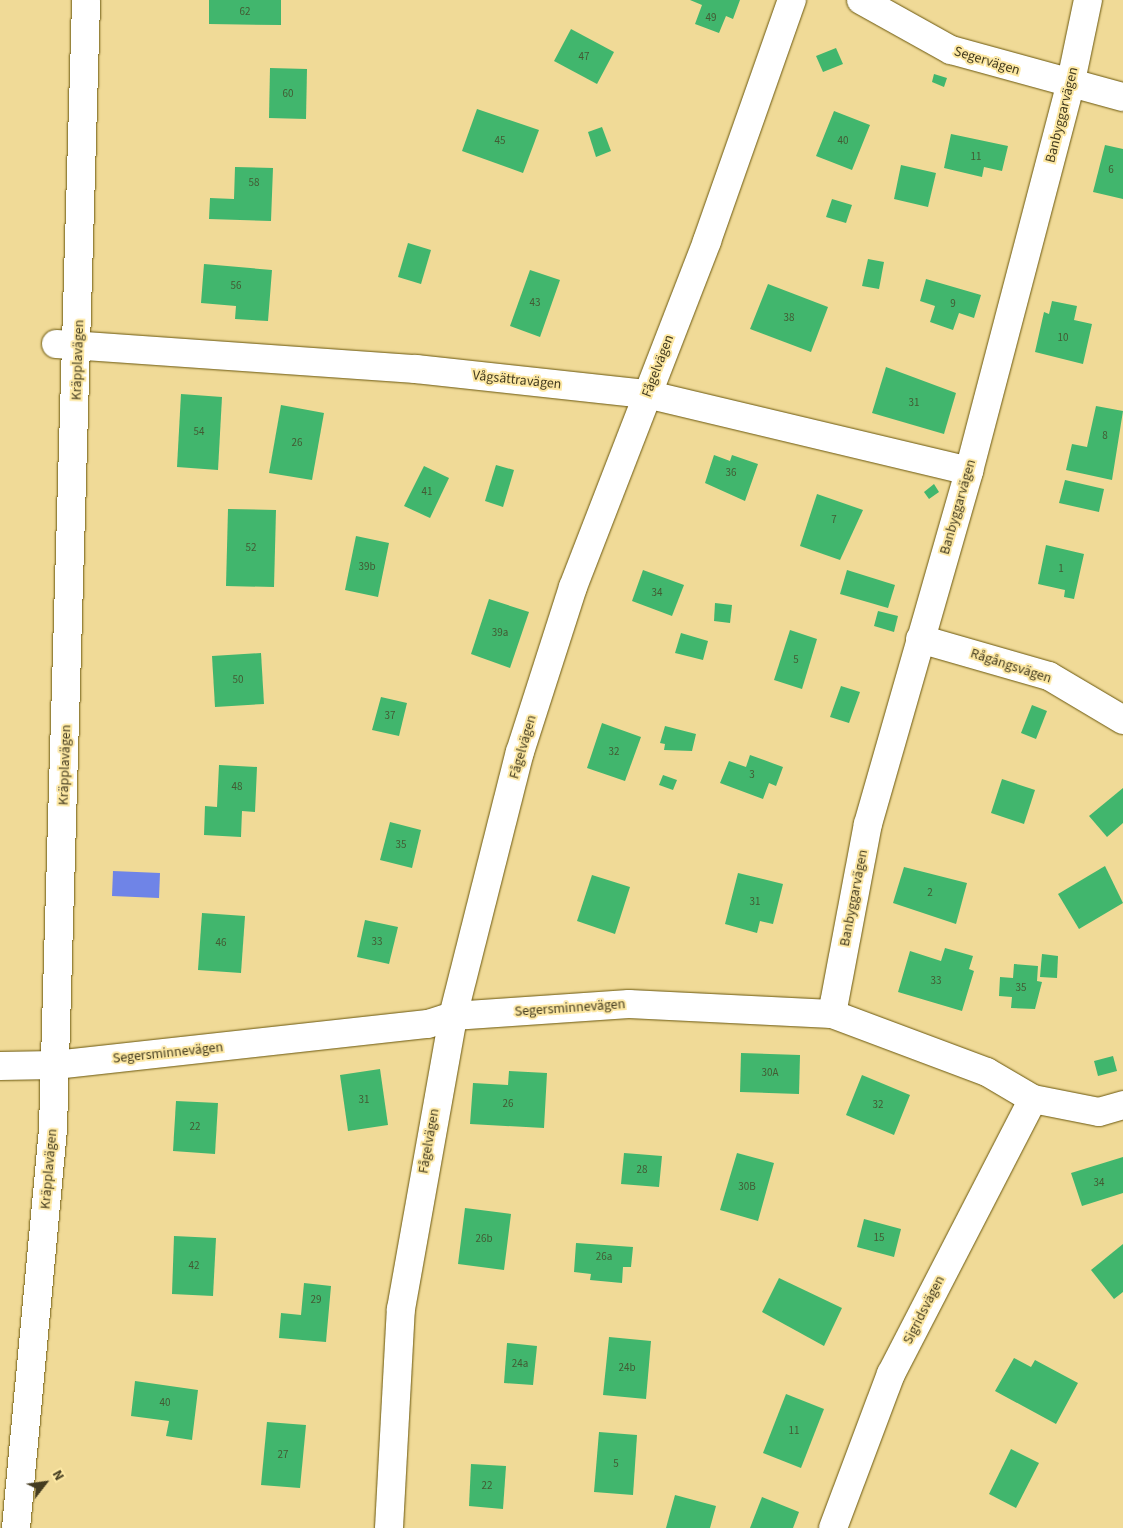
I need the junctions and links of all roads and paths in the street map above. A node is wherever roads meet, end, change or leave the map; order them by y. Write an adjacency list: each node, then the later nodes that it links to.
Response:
1 (86, 0): 7 (street, Kräpplavägen)
2 (792, 0): 8 (street, Fågelvägen)
3 (861, 0): 5 (street, Segervägen)
4 (1088, 0): 5 (street, Banbyggarvägen)
5 (1070, 86): 6 (street, Segervägen); 9 (street, Banbyggarvägen)
6 (1123, 97)
7 (67, 345): 8 (street, Vågsättravägen); 14 (street, Kräpplavägen)
8 (646, 394): 9 (street, Vågsättravägen); 13 (street, Fågelvägen)
9 (969, 471): 10 (street, Banbyggarvägen)
10 (920, 639): 11 (street, Rågångsvägen); 12 (street, Banbyggarvägen)
11 (1123, 720)
12 (832, 1014): 13 (street, Segersminnevägen); 16 (street, Segersminnevägen)
13 (453, 1016): 14 (street, Segersminnevägen); 19 (street, Fågelvägen)
14 (55, 1065): 15 (street, Segersminnevägen); 18 (street, Kräpplavägen)
15 (0, 1066)
16 (1033, 1099): 17 (street, Segersminnevägen); 20 (street, Sigridsvägen)
17 (1123, 1105)
18 (16, 1528)
19 (389, 1528)
20 (833, 1528)

